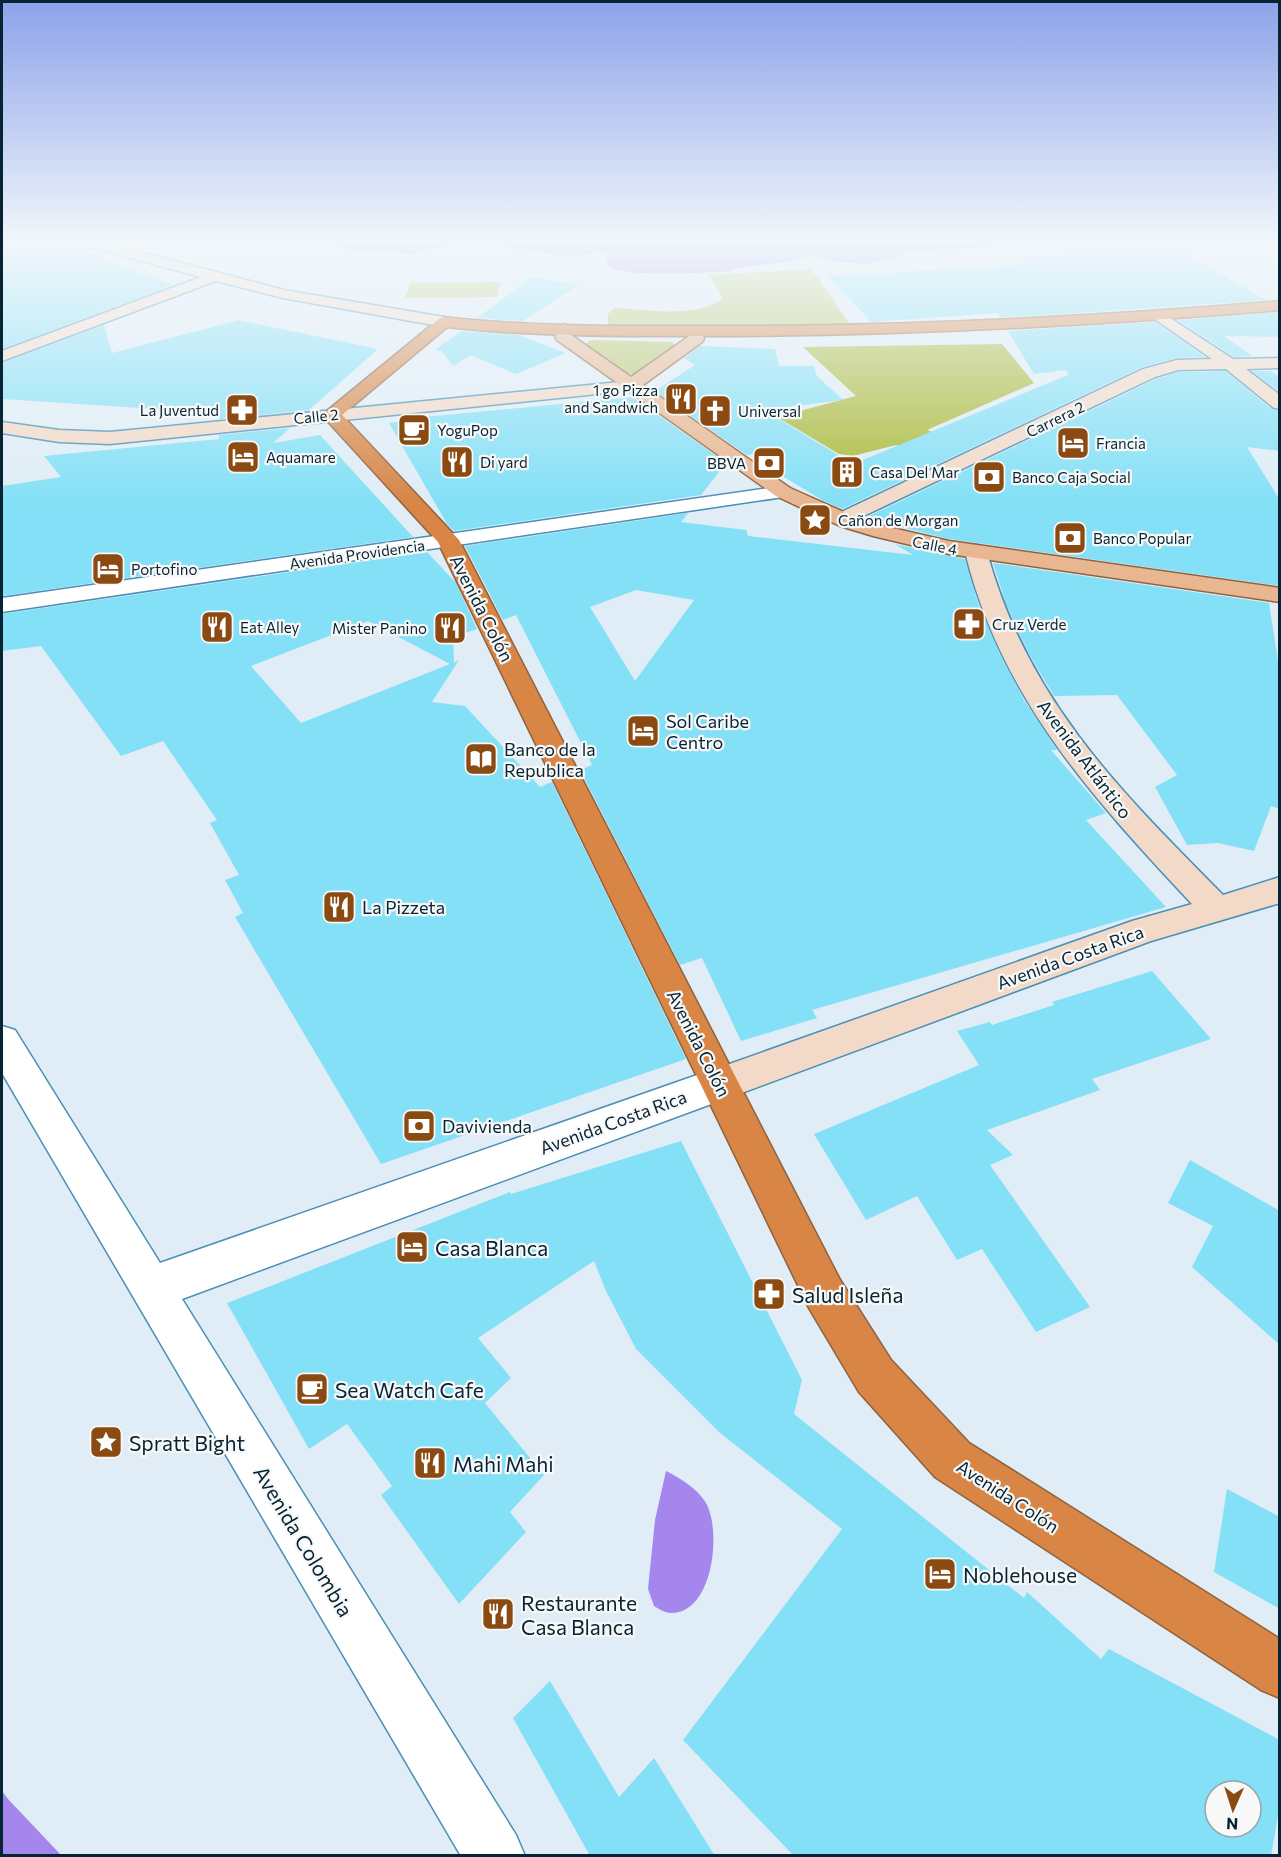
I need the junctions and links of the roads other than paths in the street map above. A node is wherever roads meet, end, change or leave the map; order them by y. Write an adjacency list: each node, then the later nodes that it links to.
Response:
1 (72, 330): 9 (street)
2 (435, 330): 14 (highway)
3 (529, 330): 7 (highway)
4 (870, 330): 8 (highway)
5 (1082, 330): 8 (highway)
6 (1180, 330): 10 (street)
7 (564, 333): 8 (highway); 12 (main road, Calle 4)
8 (696, 335): 12 (main road)
9 (2, 356)
10 (1227, 362): 11 (street, Carrera 2); 13 (street); 17 (street, Carrera 2)
11 (1280, 363)
12 (630, 386): 14 (street, Calle 2); 16 (main road, Calle 4)
13 (1280, 404)
14 (331, 414): 15 (street, Calle 2); 18 (highway, Avenida Colón)
15 (2, 428)
16 (783, 492): 17 (main road, Calle 4); 18 (street, Avenida Providencia)
17 (842, 519): 19 (main road, Calle 4)
18 (448, 540): 21 (street, Avenida Providencia); 25 (highway, Avenida Colón)
19 (976, 552): 20 (main road, Calle 4); 23 (street, Avenida Atlántico)
20 (1279, 596)
21 (2, 605)
22 (1280, 889): 23 (street, Avenida Costa Rica)
23 (1217, 909): 25 (street, Avenida Costa Rica)
24 (2, 1041): 26 (street, Avenida Colombia)
25 (720, 1084): 26 (street, Avenida Costa Rica); 27 (highway, Avenida Colón)
26 (152, 1288): 28 (street, Avenida Colombia)
27 (1280, 1671)
28 (495, 1856)

